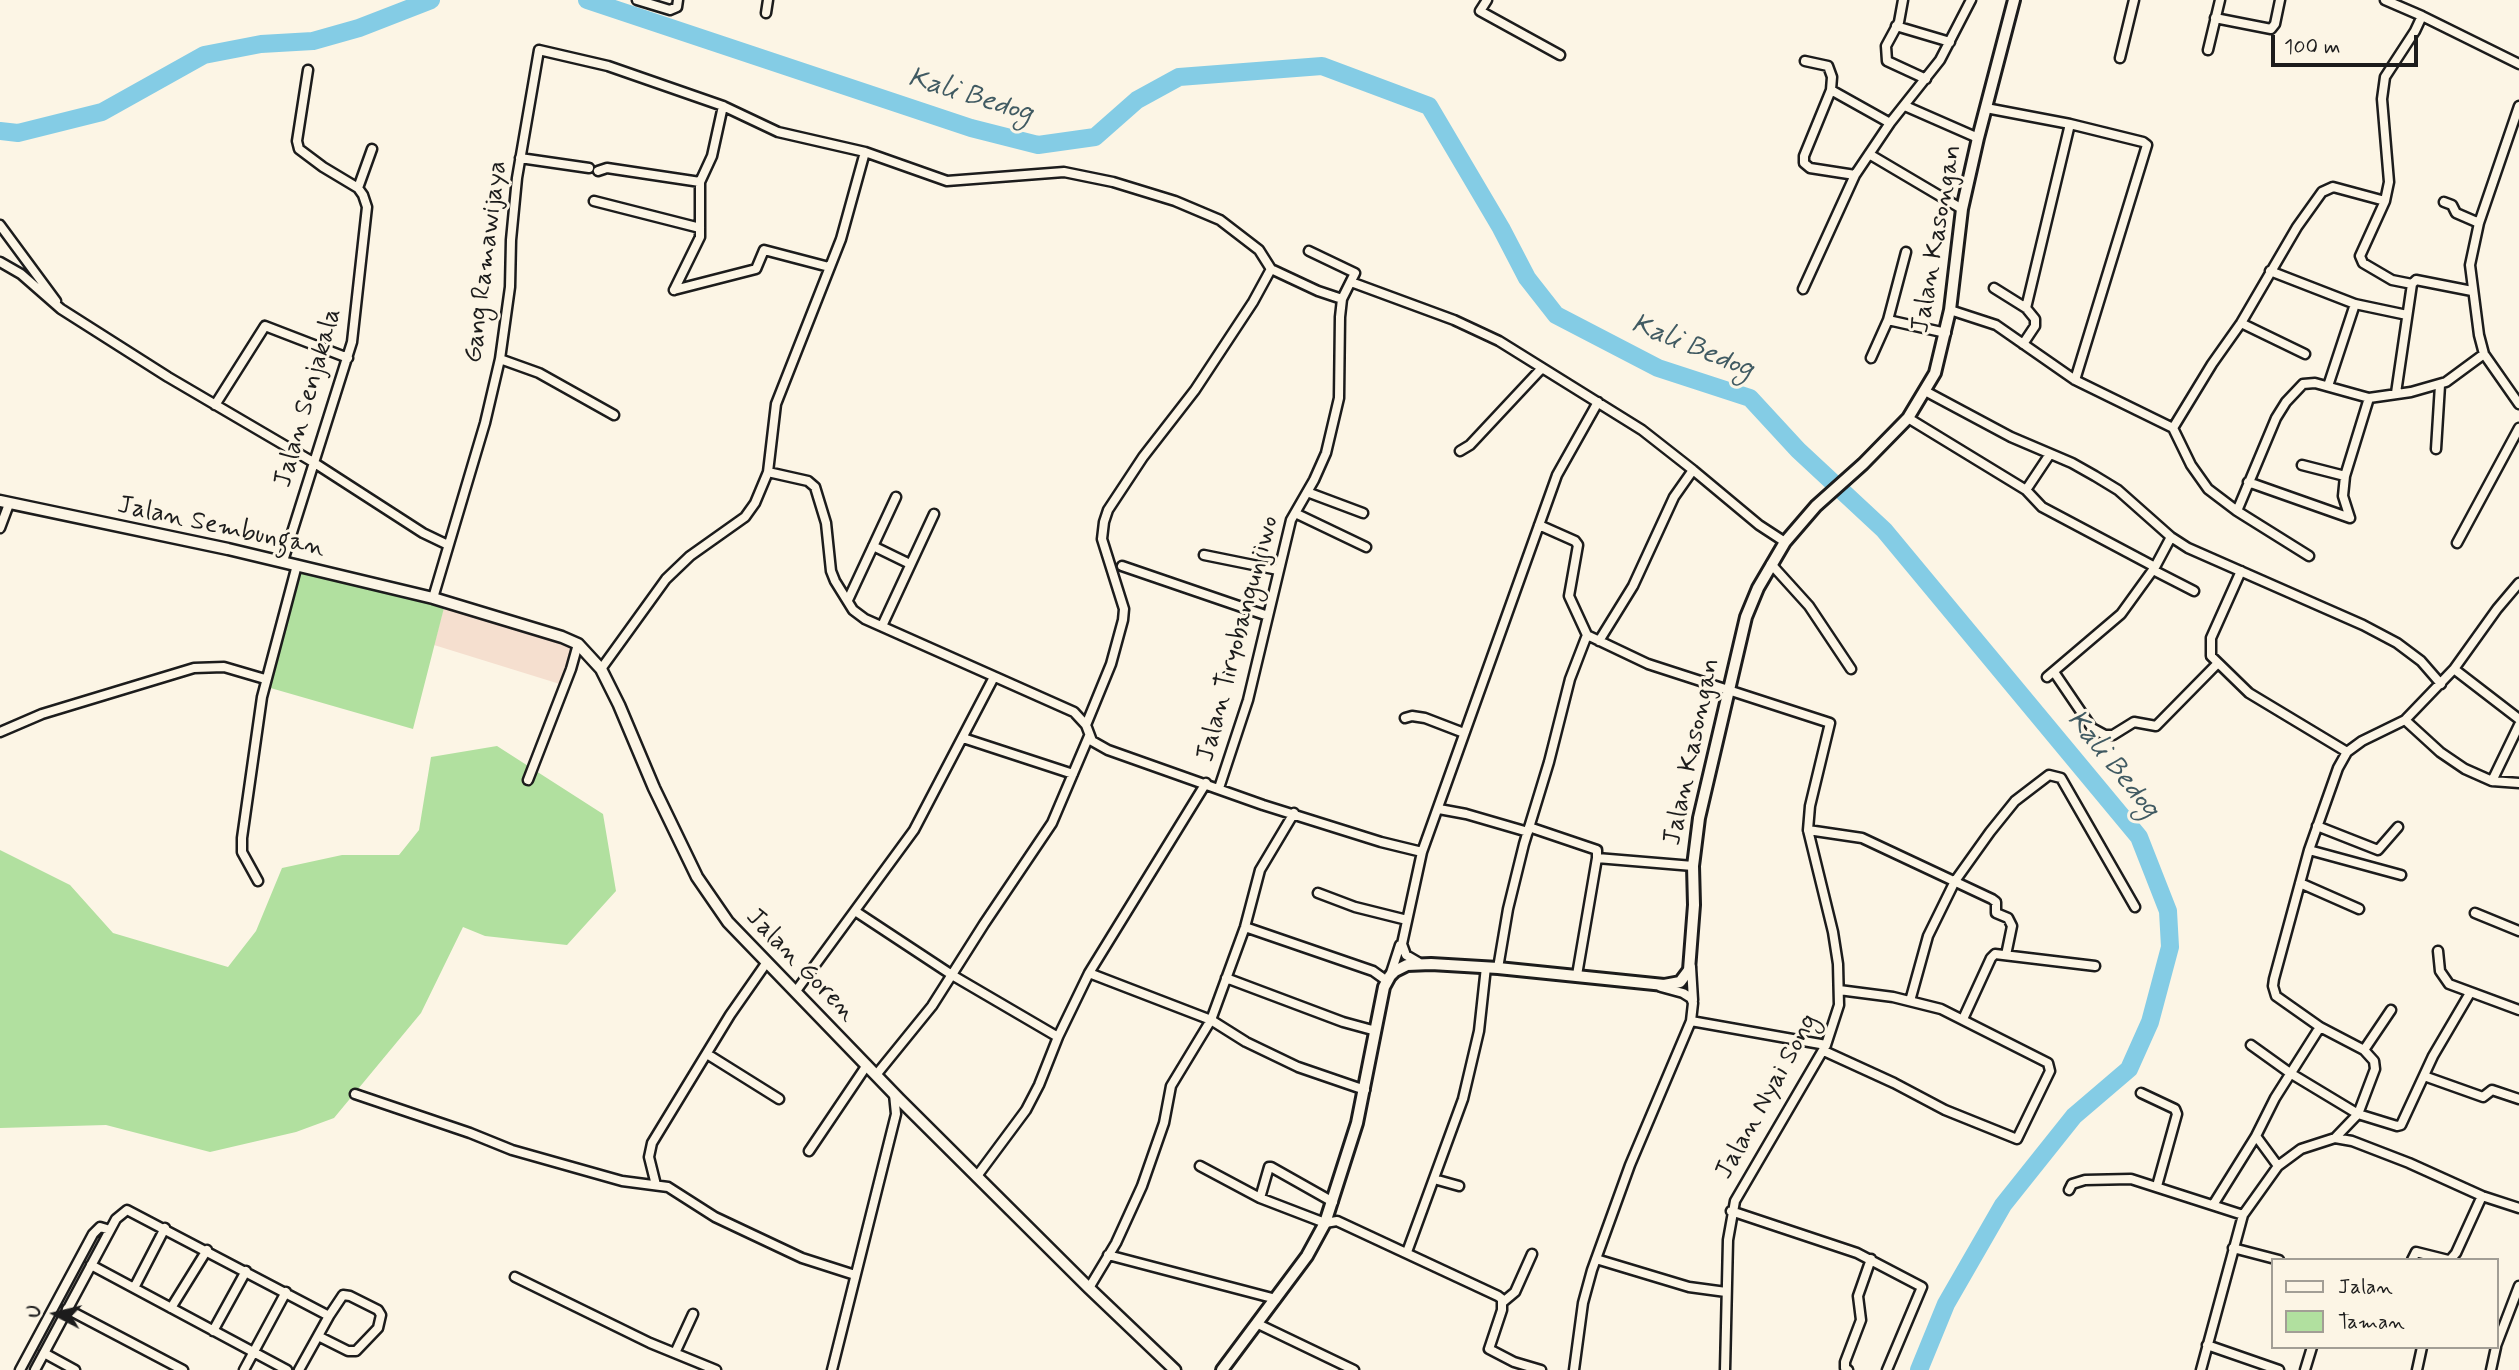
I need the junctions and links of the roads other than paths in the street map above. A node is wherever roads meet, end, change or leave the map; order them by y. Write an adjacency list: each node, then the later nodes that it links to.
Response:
1 (637, 0): 2 (street)
2 (678, 0)
3 (768, 0): 12 (street)
4 (1487, 0): 18 (street)
5 (1903, 0): 15 (street)
6 (1972, 0): 16 (street)
7 (2014, 0): 28 (main road, Jalan Kasongan)
8 (2134, 0): 19 (street)
9 (2220, 0): 14 (street)
10 (2280, 0): 14 (street)
11 (2385, 0): 13 (street)
12 (766, 13)
13 (2422, 16): 21 (street); 40 (street)
14 (2215, 18): 17 (street)
15 (1896, 26): 16 (street); 23 (street)
16 (1950, 42): 23 (street)
17 (2207, 50)
18 (1560, 55)
19 (2120, 58)
20 (1805, 61): 24 (street)
21 (2519, 64)
22 (308, 70): 38 (street)
23 (1926, 79): 26 (street)
24 (1831, 90): 29 (street); 36 (street)
25 (723, 106): 33 (street); 35 (street, Gang Ramawijaya); 37 (street)
26 (1905, 106): 29 (street); 31 (street)
27 (2519, 106): 43 (street)
28 (1986, 108): 30 (street); 31 (main road, Jalan Kasongan)
29 (1890, 123): 34 (street)
30 (2070, 124): 59 (street); 73 (street)
31 (1978, 138): 42 (main road, Jalan Kasongan)
32 (372, 149): 38 (street)
33 (865, 152): 49 (street); 50 (street)
34 (1869, 154): 36 (street); 42 (street)
35 (520, 158): 37 (street); 71 (street, Gang Ramawijaya)
36 (1855, 175): 55 (street)
37 (700, 183): 45 (street)
38 (358, 188): 69 (street, Jalan Senjakala)
39 (594, 201): 45 (street)
40 (2385, 201): 51 (street); 53 (street)
41 (2444, 202): 43 (street)
42 (1962, 209): 61 (main road, Jalan Kasongan)
43 (2479, 223): 56 (street)
44 (0, 225): 60 (street)
45 (700, 228): 49 (street)
46 (1309, 251): 52 (street)
47 (1906, 252): 63 (street)
48 (0, 262): 60 (street)
49 (829, 267): 92 (street)
50 (1271, 269): 57 (street); 141 (street)
51 (2270, 271): 58 (street); 64 (street)
52 (1351, 282): 57 (street); 72 (street)
53 (2412, 284): 56 (street); 62 (street)
54 (1994, 288): 59 (street)
55 (1803, 289)
56 (2472, 291): 68 (street)
57 (1342, 299): 96 (street, Jalan Tiryobangunjiwo)
58 (2355, 304): 62 (street); 75 (street)
59 (2026, 308): 66 (street)
60 (61, 309): 81 (street)
61 (1950, 310): 65 (main road, Jalan Kasongan); 66 (street)
62 (2407, 315): 77 (street)
63 (1888, 320): 65 (street); 70 (street)
64 (2241, 323): 67 (street); 84 (street)
65 (1946, 333): 76 (main road, Jalan Kasongan)
66 (2024, 344): 73 (street)
67 (2305, 354)
68 (2484, 354): 74 (street); 80 (street)
69 (348, 358): 81 (street); 89 (street, Jalan Senjakala)
70 (1871, 358)
71 (500, 359): 82 (street); 108 (street, Gang Ramawijaya)
72 (1542, 368): 79 (street); 87 (street)
73 (2075, 380): 84 (street)
74 (2441, 384): 77 (street); 86 (street)
75 (2328, 386): 78 (street); 94 (street)
76 (1925, 391): 83 (main road, Jalan Kasongan); 88 (street)
77 (2396, 393): 78 (street)
78 (2369, 398): 93 (street)
79 (1598, 402): 91 (street); 103 (street)
80 (2519, 404)
81 (215, 405): 89 (street)
82 (614, 415)
83 (1908, 418): 95 (street); 106 (main road, Jalan Kasongan)
84 (2173, 428): 99 (street)
85 (2519, 428): 107 (street)
86 (2436, 449)
87 (1460, 451)
88 (2050, 454): 95 (street); 105 (street)
89 (313, 462): 108 (street); 113 (street, Jalan Senjakala)
90 (2302, 465): 93 (street)
91 (1693, 470): 106 (street); 128 (street)
92 (768, 472): 124 (street); 131 (street)
93 (2345, 476): 94 (street)
94 (2248, 482): 99 (street)
95 (2026, 490): 118 (street)
96 (1307, 492): 100 (street, Jalan Tiryobangunjiwo); 101 (street)
97 (896, 497): 109 (street)
98 (5, 502): 104 (street); 113 (street, Jalan Sembungan)
99 (2237, 511): 112 (street)
100 (1295, 513): 110 (street); 119 (street, Jalan Tiryobangunjiwo)
101 (1363, 513)
102 (934, 514): 114 (street)
103 (1539, 525): 127 (street); 144 (street)
104 (0, 528)
105 (2171, 537): 118 (street); 120 (street)
106 (1785, 542): 115 (main road, Jalan Kasongan)
107 (2457, 542)
108 (448, 545): 123 (street, Gang Ramawijaya)
109 (873, 546): 114 (street); 124 (street)
110 (1366, 547)
111 (1204, 555): 119 (street)
112 (2309, 555)
113 (283, 561): 116 (street, Jalan Sembungan)
114 (910, 564): 126 (street)
115 (1771, 564): 132 (street); 137 (main road, Jalan Kasongan)
116 (297, 565): 123 (street, Jalan Sembungan); 135 (street)
117 (1122, 566): 125 (street)
118 (2154, 568): 122 (street); 130 (street)
119 (1278, 570): 125 (street, Jalan Tiryobangunjiwo)
120 (2241, 571): 130 (street); 136 (street)
121 (2519, 583): 133 (street)
122 (2194, 591)
123 (433, 598): 129 (street, Jalan Goren)
124 (848, 600): 126 (street)
125 (1268, 616): 153 (street, Jalan Tiryobangunjiwo)
126 (882, 626): 134 (street)
127 (1587, 635): 128 (street); 158 (street)
128 (1599, 641): 137 (street)
129 (578, 644): 131 (street, Jalan Goren); 149 (street)
130 (2217, 664): 147 (street)
131 (601, 669): 179 (street, Jalan Goren)
132 (1851, 669)
133 (2454, 669): 136 (street); 139 (street)
134 (994, 677): 141 (street); 146 (street)
135 (265, 680): 143 (street); 165 (street)
136 (2441, 684): 140 (street)
137 (1729, 690): 159 (street, Jalan Nyai Song); 163 (main road, Jalan Kasongan)
138 (1405, 718): 144 (street)
139 (2519, 719)
140 (2405, 720): 147 (street); 150 (street)
141 (1086, 725): 145 (street)
142 (2519, 725): 150 (street)
143 (0, 732)
144 (1464, 733): 154 (street)
145 (1089, 736): 148 (street); 151 (street)
146 (962, 738): 148 (street); 171 (street)
147 (2347, 752): 156 (street)
148 (1073, 774): 186 (street)
149 (528, 780)
150 (2492, 780): 152 (street)
151 (1206, 783): 153 (street); 185 (street)
152 (2519, 783)
153 (1219, 788): 155 (street)
154 (1439, 809): 158 (street); 161 (street)
155 (1294, 813): 161 (street); 174 (street)
156 (2317, 826): 157 (street); 160 (street)
157 (2398, 827)
158 (1529, 829): 162 (street); 184 (street)
159 (1808, 830): 166 (street); 191 (street, Jalan Nyai Song)
160 (2309, 850): 164 (street); 167 (street)
161 (1422, 852): 173 (street)
162 (1597, 858): 163 (street); 187 (street)
163 (1693, 866): 180 (main road, Jalan Kasongan)
164 (2401, 875)
165 (258, 881)
166 (1955, 881): 169 (street); 178 (street); 194 (street)
167 (2300, 883): 170 (street); 201 (street)
168 (1318, 893): 173 (street)
169 (2135, 907)
170 (2358, 909)
171 (855, 911): 186 (street); 192 (street)
172 (2474, 913): 175 (street)
173 (1407, 920): 176 (street)
174 (1245, 927): 188 (street); 189 (street)
175 (2519, 931)
176 (1403, 935): 181 (street); 189 (street)
177 (2438, 951): 193 (street)
178 (2006, 955): 183 (street); 198 (street)
179 (767, 962): 192 (street, Jalan Goren); 207 (street)
180 (1691, 962): 190 (main road); 195 (street)
181 (1421, 964): 182 (main road); 189 (main road)
182 (1486, 967): 184 (main road); 227 (street)
183 (2095, 967)
184 (1498, 968): 187 (main road)
185 (1089, 974): 199 (street); 203 (street)
186 (952, 975): 203 (street); 210 (street)
187 (1577, 975): 190 (main road)
188 (1226, 978): 199 (street); 202 (street)
189 (1388, 979): 202 (main road)
190 (1651, 985): 195 (street)
191 (1839, 990): 194 (street); 205 (street, Jalan Nyai Song)
192 (796, 991): 208 (street, Jalan Goren)
193 (2470, 993): 197 (street); 211 (street)
194 (1910, 1001): 198 (street)
195 (1693, 1003): 200 (street)
196 (2391, 1010): 206 (street)
197 (2519, 1010)
198 (1963, 1019): 205 (street)
199 (1211, 1020): 212 (street); 245 (street)
200 (1691, 1021): 205 (street); 251 (street)
201 (2320, 1027): 206 (street); 209 (street)
202 (1376, 1031): 212 (main road)
203 (1058, 1037): 226 (street)
204 (2251, 1045): 209 (street)
205 (1825, 1048): 237 (street, Jalan Nyai Song)
206 (2364, 1050): 220 (street)
207 (707, 1054): 216 (street); 228 (street)
208 (867, 1065): 210 (street, Jalan Goren); 223 (street)
209 (2290, 1073): 220 (street); 221 (street)
210 (876, 1075): 215 (street, Jalan Goren)
211 (2424, 1076): 217 (street); 220 (street)
212 (1365, 1090): 234 (main road)
213 (2141, 1093): 230 (street)
214 (355, 1094): 228 (street)
215 (894, 1094): 218 (street, Jalan Goren); 219 (street)
216 (779, 1099)
217 (2519, 1099)
218 (912, 1112): 219 (street); 226 (street, Jalan Goren)
219 (896, 1114): 255 (street)
220 (2358, 1114): 222 (street)
221 (2256, 1136): 225 (street); 235 (street)
222 (2334, 1138): 225 (street); 232 (street)
223 (809, 1151)
224 (1199, 1166): 233 (street)
225 (2278, 1166): 238 (street)
226 (977, 1176): 258 (street, Jalan Goren)
227 (1434, 1179): 229 (street); 244 (street)
228 (656, 1185): 255 (street)
229 (1459, 1186)
230 (2157, 1186): 231 (street); 235 (street)
231 (2069, 1190)
232 (2482, 1196): 236 (street); 250 (street)
233 (1260, 1198): 234 (street); 239 (street)
234 (1333, 1202): 239 (main road)
235 (2213, 1205): 238 (street)
236 (2519, 1208)
237 (1731, 1211): 252 (street); 261 (street, Jalan Nyai Song)
238 (2243, 1215): 242 (street)
239 (1325, 1223): 244 (street); 262 (main road)
240 (165, 1228): 241 (street); 243 (street); 257 (street)
241 (110, 1230): 253 (street); 279 (street)
242 (2233, 1248): 247 (street); 272 (street)
243 (207, 1250): 254 (street); 264 (street)
244 (1407, 1252): 263 (street)
245 (1108, 1255): 258 (street); 262 (street)
246 (1532, 1255): 263 (street)
247 (2271, 1258)
248 (2414, 1258): 249 (street)
249 (2441, 1258)
250 (2451, 1258)
251 (1596, 1259): 261 (street); 292 (street)
252 (1871, 1259): 294 (street); 295 (street)
253 (90, 1265): 257 (street); 265 (street)
254 (246, 1271): 260 (street); 269 (street)
255 (855, 1275): 287 (street)
256 (515, 1277): 278 (street)
257 (134, 1288): 264 (street)
258 (1088, 1288): 288 (street, Jalan Goren)
259 (2518, 1290): 271 (street)
260 (286, 1292): 267 (street); 277 (street)
261 (1726, 1292): 293 (street, Jalan Nyai Song)
262 (1276, 1299): 268 (main road)
263 (1503, 1302): 291 (street)
264 (171, 1308): 269 (street)
265 (67, 1309): 276 (street); 282 (street)
266 (693, 1314): 278 (street)
267 (329, 1316): 270 (street); 270 (street)
268 (1258, 1324): 289 (main road); 290 (street)
269 (213, 1331): 277 (street)
270 (318, 1336): 285 (street)
271 (2498, 1342)
272 (2207, 1345): 296 (street); 297 (street)
273 (2311, 1349): 298 (street)
274 (2422, 1349): 299 (street)
275 (2496, 1349): 300 (street)
276 (44, 1353): 280 (street); 281 (street)
277 (253, 1353): 283 (street); 284 (street)
278 (675, 1353): 286 (street)
279 (20, 1370)
280 (35, 1370)
281 (75, 1370)
282 (183, 1370)
283 (244, 1370)
284 (287, 1370)
285 (299, 1370)
286 (716, 1370)
287 (832, 1370)
288 (1175, 1370)
289 (1222, 1370)
290 (1354, 1370)
291 (1541, 1370)
292 (1574, 1370)
293 (1725, 1370)
294 (1848, 1370)
295 (1887, 1370)
296 (2201, 1370)
297 (2279, 1370)
298 (2305, 1370)
299 (2417, 1370)
300 (2491, 1370)

